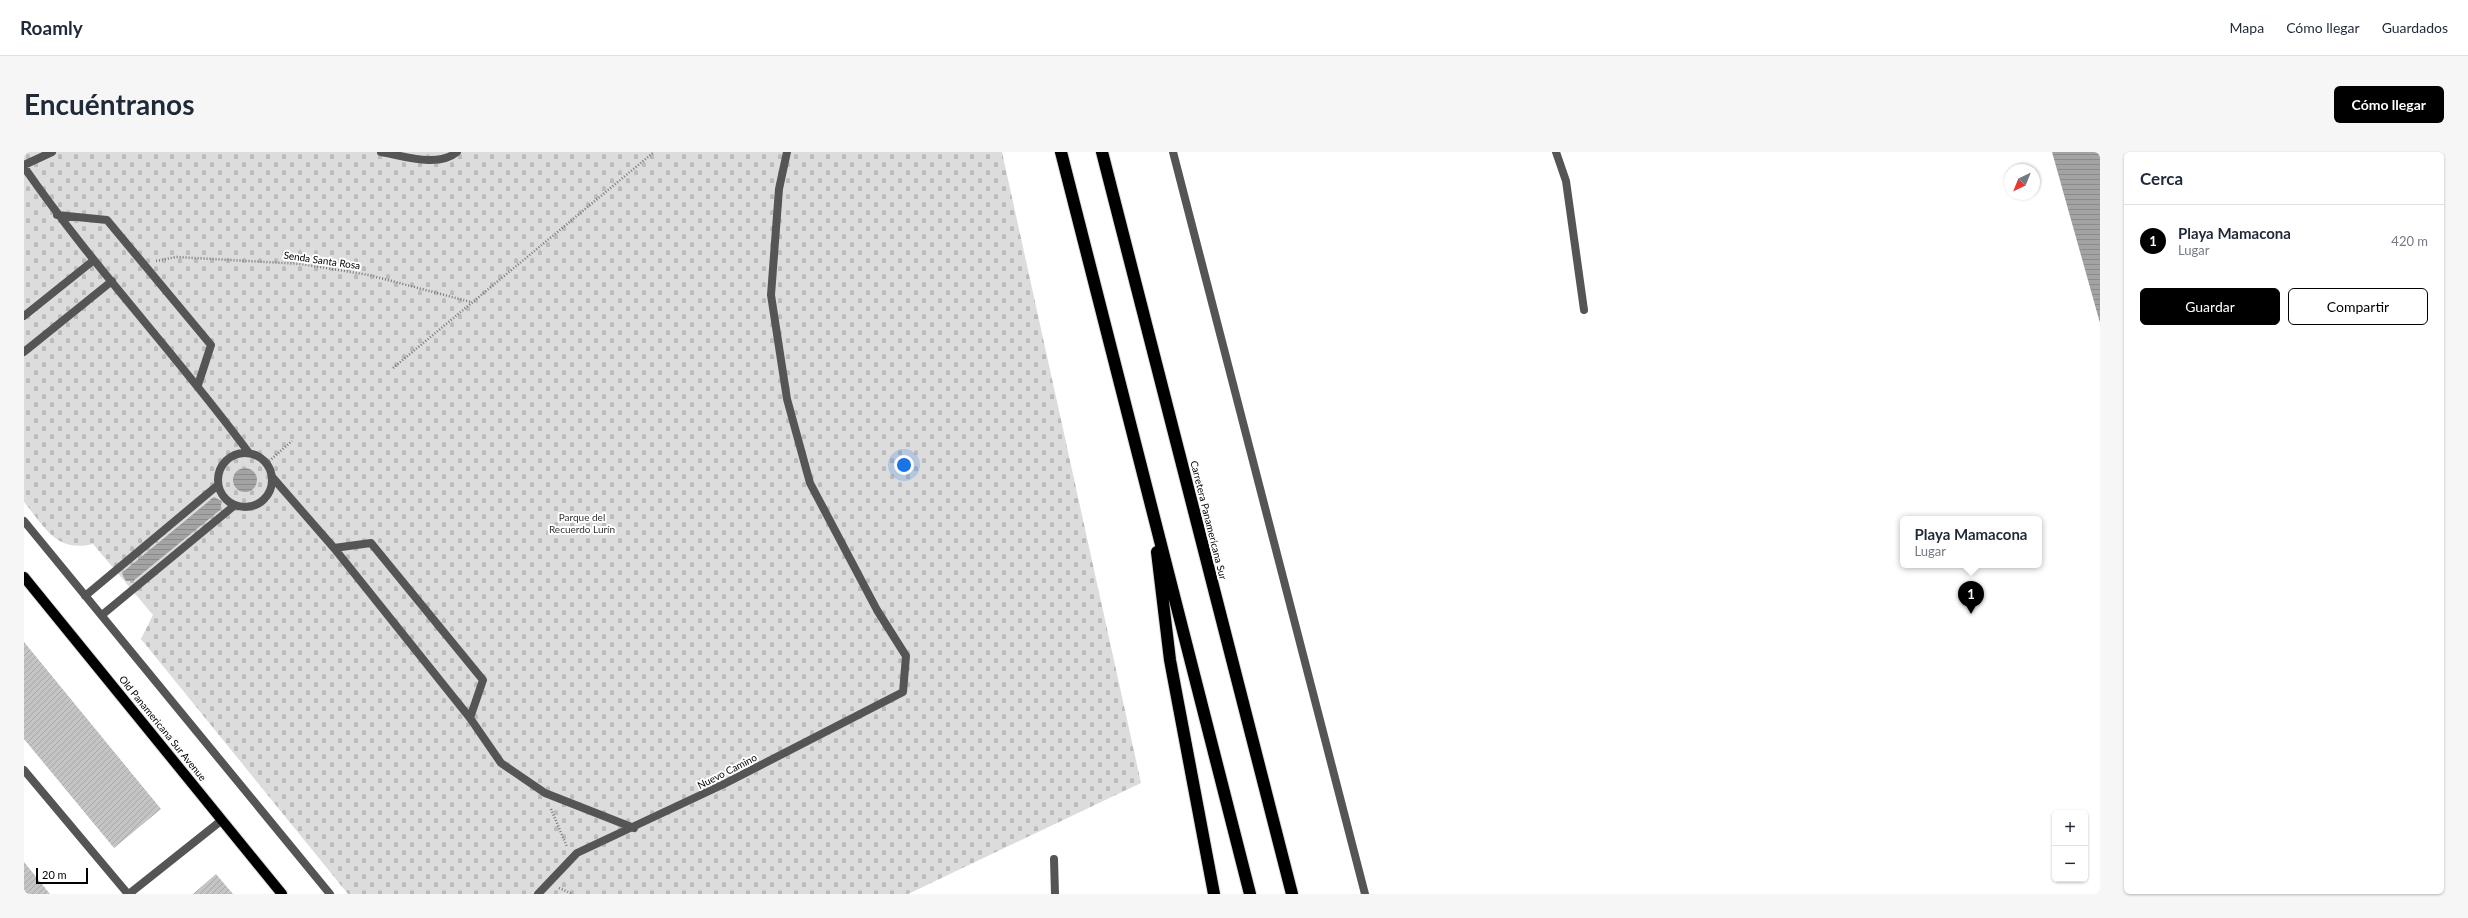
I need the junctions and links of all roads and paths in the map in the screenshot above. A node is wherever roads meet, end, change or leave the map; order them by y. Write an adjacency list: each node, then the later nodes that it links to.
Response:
1 (52, 152): 10 (street)
2 (381, 152): 3 (street)
3 (457, 152)
4 (654, 152): 15 (path)
5 (787, 152): 37 (street, Nuevo Camino)
6 (1061, 152): 26 (highway)
7 (1102, 152): 47 (highway, Carretera Panamericana Sur)
8 (1173, 152): 48 (street)
9 (1556, 152): 16 (street)
10 (24, 166): 11 (street)
11 (57, 215): 12 (street); 13 (street)
12 (94, 260): 14 (street); 17 (street)
13 (144, 264): 15 (path, Senda Santa Rosa); 20 (street)
14 (112, 281): 18 (street); 20 (street)
15 (471, 302): 19 (path)
16 (1584, 310)
17 (24, 316)
18 (24, 352)
19 (393, 368)
20 (198, 385): 22 (street)
21 (292, 441): 23 (path)
22 (249, 453): 23 (street); 25 (street)
23 (267, 463): 24 (street)
24 (273, 478): 27 (street); 29 (street)
25 (218, 485): 27 (street); 31 (street)
26 (1151, 501): 45 (highway); 46 (highway)
27 (235, 505): 32 (street)
28 (24, 521): 31 (street)
29 (334, 548): 33 (street); 33 (street)
30 (24, 577): 36 (main road, Old Panamericana Sur Avenue)
31 (86, 596): 32 (street)
32 (102, 615): 42 (street)
33 (470, 718): 35 (street)
34 (24, 770): 40 (street)
35 (545, 794): 37 (street); 38 (path)
36 (222, 820): 40 (street); 41 (main road, Old Panamericana Sur Avenue)
37 (634, 828): 38 (street, Nuevo Camino)
38 (573, 858): 43 (street, Nuevo Camino)
39 (1054, 859): 44 (street)
40 (128, 894)
41 (282, 894)
42 (330, 894)
43 (538, 894)
44 (1056, 894)
45 (1214, 894)
46 (1250, 894)
47 (1292, 894)
48 (1365, 894)

